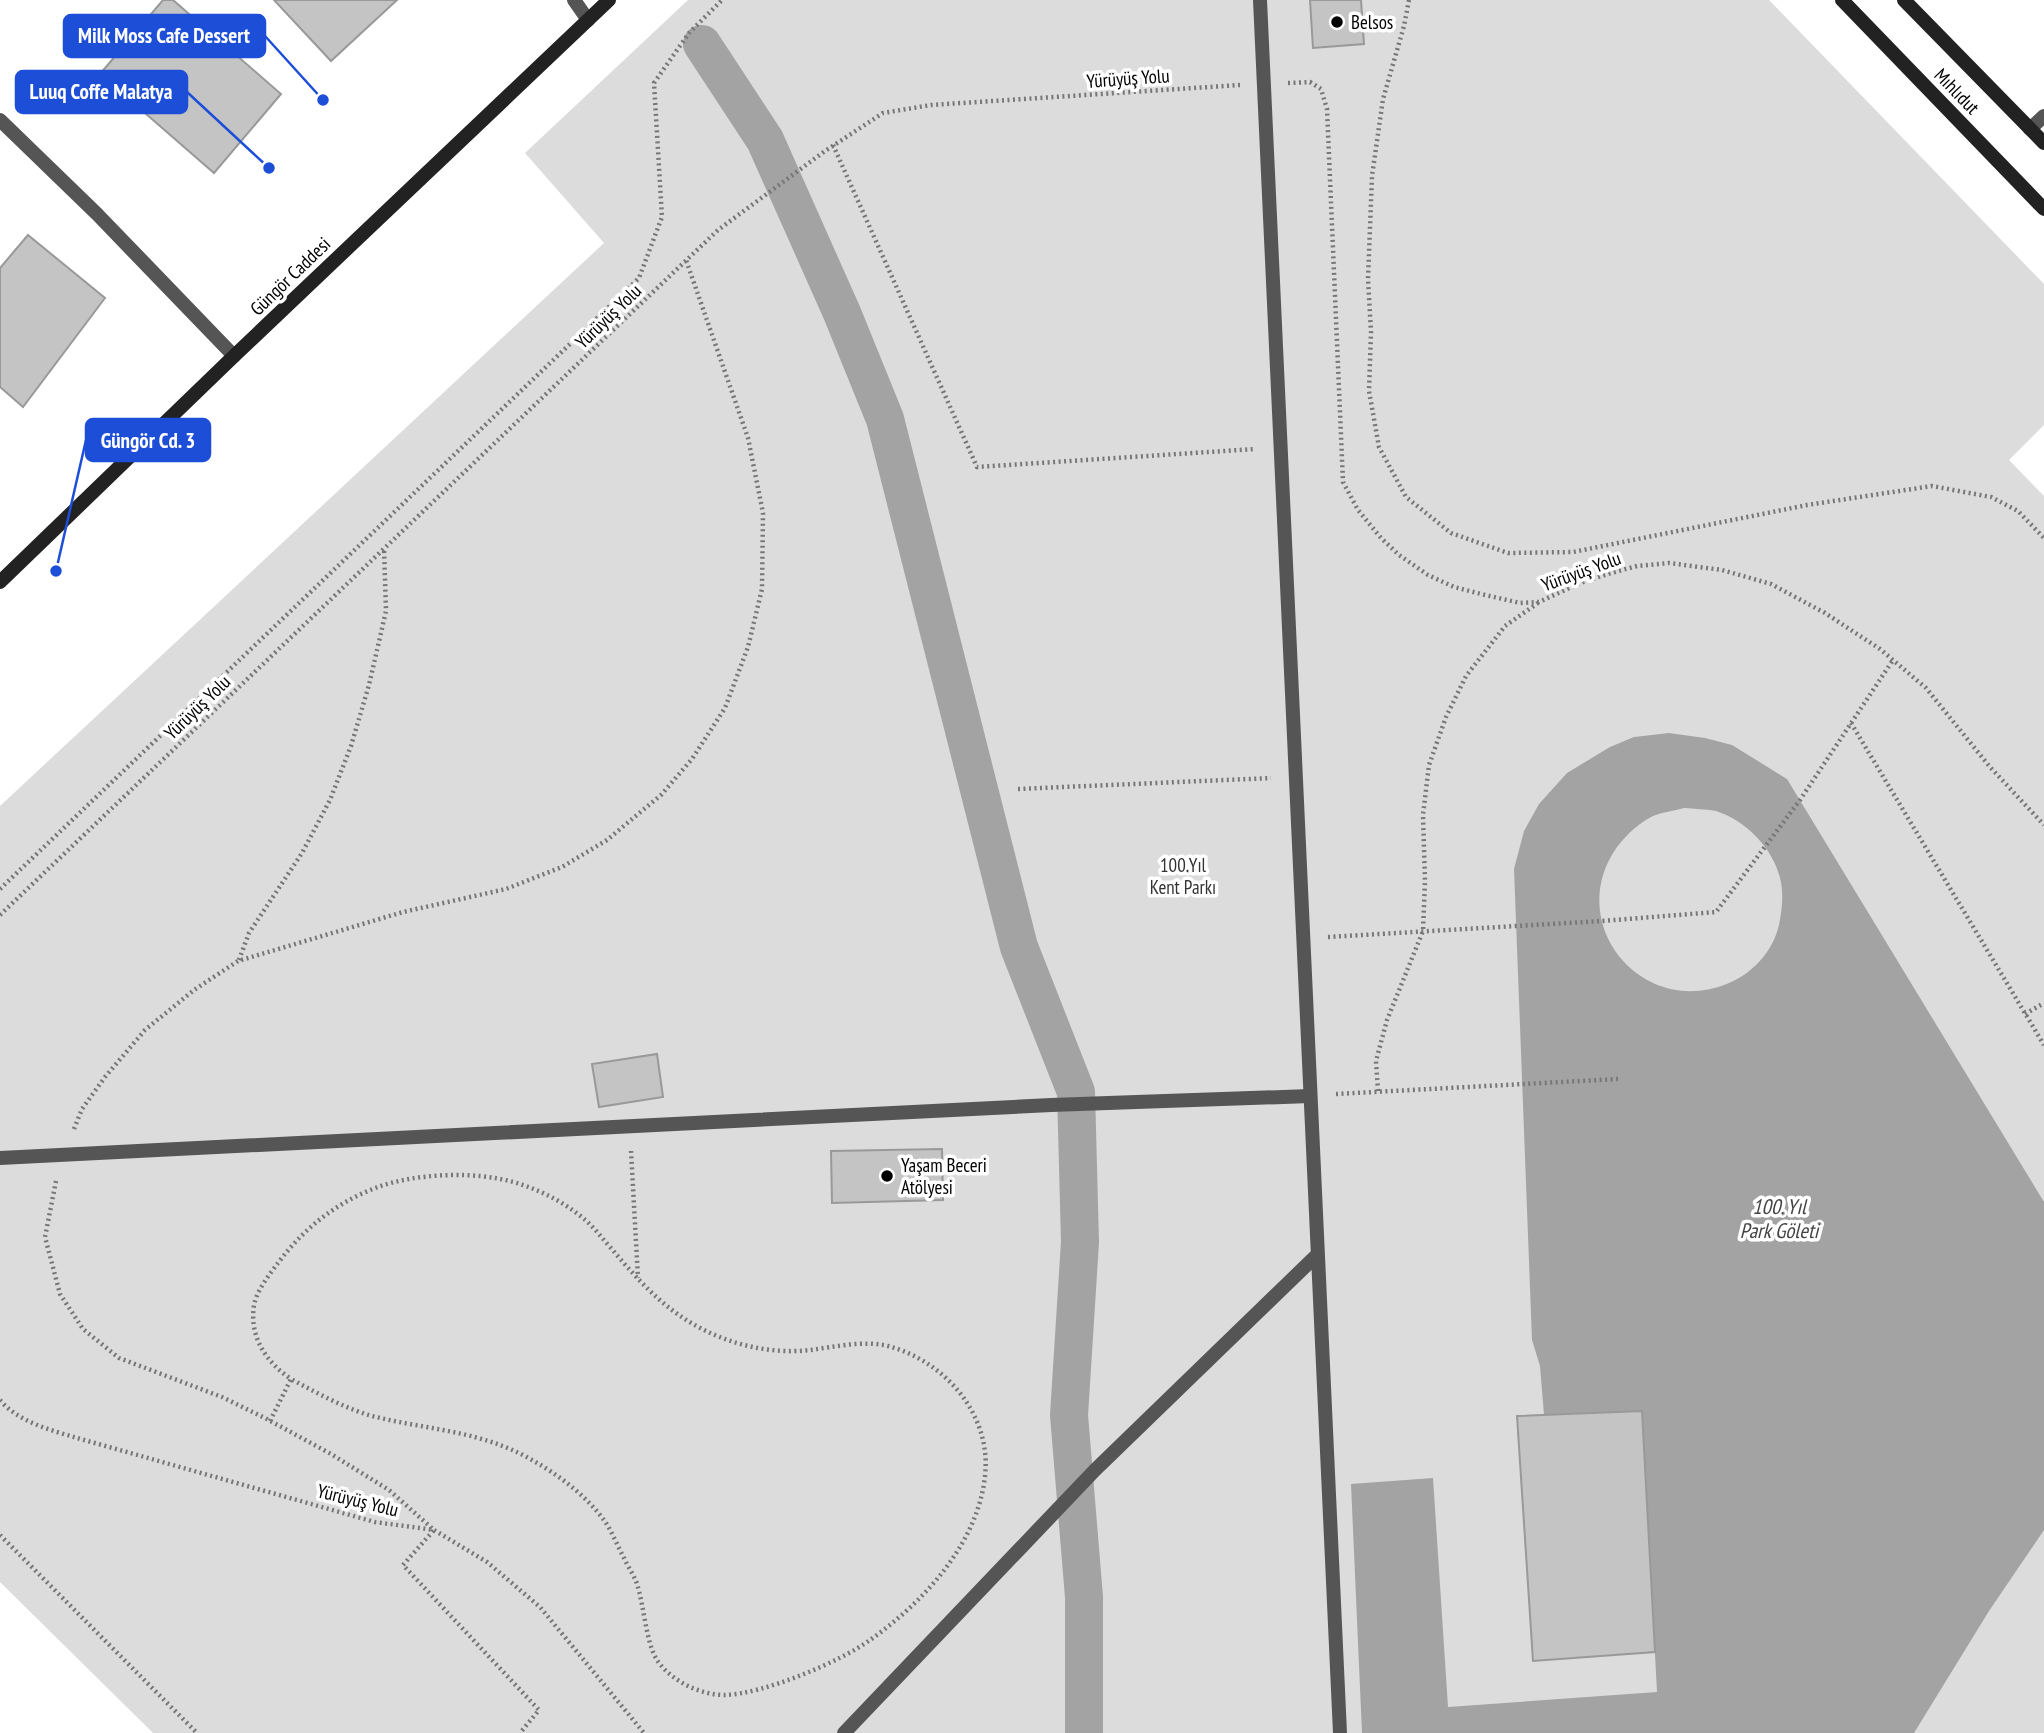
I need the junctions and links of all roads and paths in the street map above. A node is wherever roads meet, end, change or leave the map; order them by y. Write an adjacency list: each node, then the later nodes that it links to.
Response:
1 (574, 0): 8 (street)
2 (609, 0): 8 (main road, Güngör Caddesi)
3 (722, 0): 28 (path)
4 (1259, 0): 9 (street)
5 (1409, 0): 19 (path)
6 (1842, 0): 15 (main road, Mıhlıdut)
7 (1904, 0): 12 (main road, Mıhlıdut)
8 (588, 20): 17 (main road, Güngör Caddesi)
9 (1263, 83): 14 (path, Yürüyüş Yolu); 18 (street); 22 (path, Yürüyüş Yolu)
10 (2044, 116): 12 (street)
11 (0, 120): 17 (street)
12 (2030, 129): 13 (main road, Mıhlıdut)
13 (2044, 143)
14 (833, 145): 16 (path, Yürüyüş Yolu); 18 (path)
15 (2044, 209)
16 (686, 260): 20 (path, Yürüyüş Yolu); 32 (path)
17 (234, 356): 21 (main road, Güngör Caddesi)
18 (1280, 447): 25 (street)
19 (2044, 538)
20 (384, 548): 29 (path, Yürüyüş Yolu); 32 (path)
21 (0, 582)
22 (1539, 602): 23 (path, Yürüyüş Yolu); 30 (path)
23 (1893, 660): 24 (path); 27 (path, Yürüyüş Yolu)
24 (1851, 723): 30 (path); 34 (path)
25 (1296, 777): 26 (path); 31 (street)
26 (1018, 789)
27 (2044, 825)
28 (0, 889)
29 (0, 915)
30 (1423, 931): 31 (path); 37 (path)
31 (1303, 938): 38 (street)
32 (239, 961): 40 (path)
33 (2044, 1003): 34 (path)
34 (2025, 1014): 35 (path)
35 (2044, 1045)
36 (1618, 1079): 37 (path)
37 (1378, 1091): 38 (path)
38 (1310, 1096): 39 (street); 42 (street)
39 (629, 1126): 40 (street); 43 (path)
40 (64, 1154): 41 (street); 46 (path)
41 (0, 1158)
42 (1318, 1254): 52 (street); 53 (street)
43 (638, 1278): 44 (path); 44 (path)
44 (291, 1379): 46 (path)
45 (0, 1400): 47 (path, Yürüyüş Yolu)
46 (270, 1420): 47 (path)
47 (434, 1530): 50 (path); 51 (path, Yürüyüş Yolu)
48 (0, 1535): 49 (path)
49 (197, 1733)
50 (520, 1733)
51 (644, 1733)
52 (844, 1733)
53 (1340, 1733)

